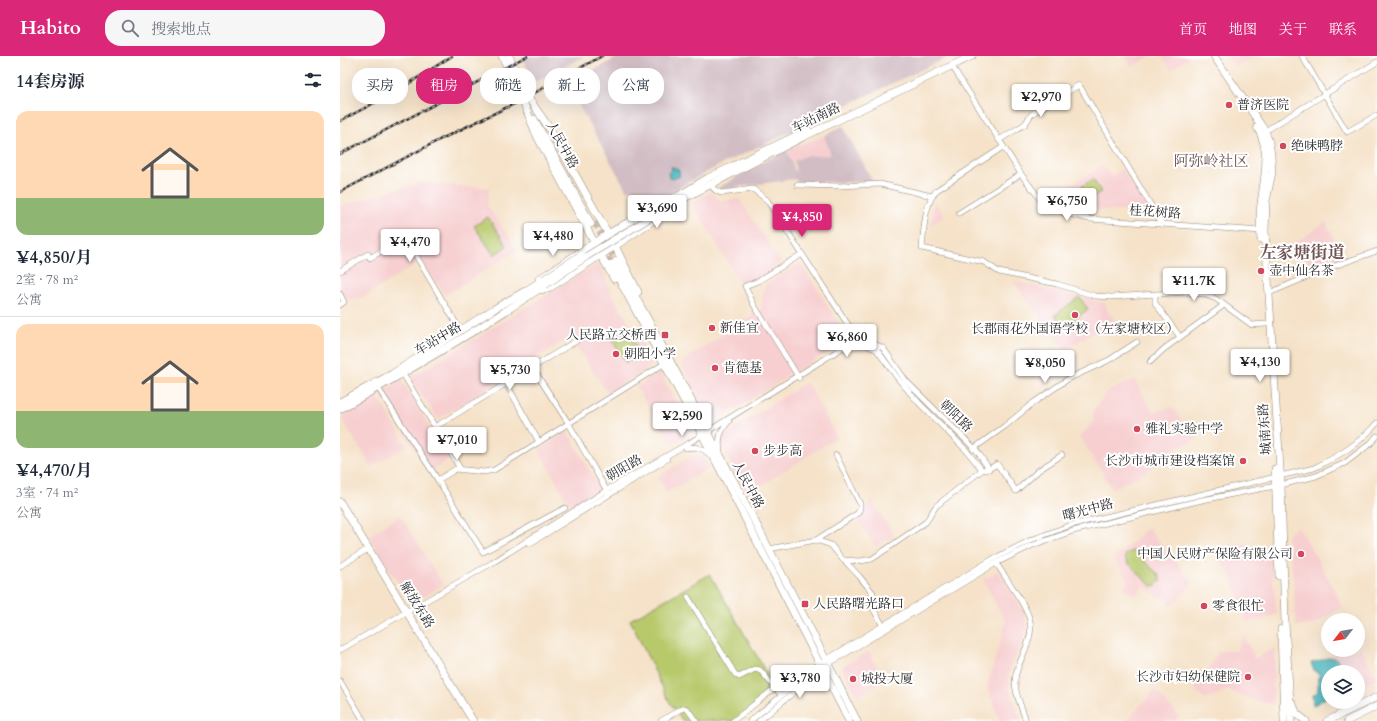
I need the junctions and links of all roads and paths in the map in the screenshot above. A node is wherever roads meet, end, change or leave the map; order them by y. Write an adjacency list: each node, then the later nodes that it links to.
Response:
1 (502, 56): 10 (main road, 人民中路)
2 (509, 56): 11 (main road, 人民中路)
3 (962, 56): 23 (main road, 车站南路)
4 (972, 56): 9 (main road, 车站南路)
5 (1208, 56): 28 (main road, 城南东路)
6 (1214, 56): 17 (main road, 城南东路)
7 (1302, 56): 12 (street)
8 (1377, 62): 12 (street)
9 (952, 66): 18 (street, 桂花树路); 21 (main road, 车站南路)
10 (509, 68)
11 (513, 68)
12 (1325, 94): 16 (street); 17 (street)
13 (526, 104): 30 (main road)
14 (528, 104): 26 (main road, 人民中路)
15 (531, 104): 29 (main road)
16 (1377, 115)
17 (1264, 131): 28 (main road, 城南东路)
18 (999, 140): 19 (street, 桂花树路); 27 (street)
19 (1003, 147): 20 (street, 桂花树路); 24 (street)
20 (1021, 174): 25 (street); 27 (street, 桂花树路)
21 (710, 184): 23 (main road, 车站南路); 33 (street)
22 (797, 185): 24 (street)
23 (684, 195): 29 (main road); 31 (main road); 37 (main road, 车站南路, bridge)
24 (932, 196): 41 (street)
25 (959, 213)
26 (593, 223)
27 (1162, 224): 28 (street, 桂花树路)
28 (1263, 231): 39 (main road, 城南东路); 44 (main road, 城南东路)
29 (608, 234): 30 (main road); 31 (main road)
30 (594, 242): 34 (main road); 38 (main road)
31 (615, 246): 34 (main road); 55 (main road)
32 (1377, 251): 39 (street)
33 (802, 254): 47 (street); 54 (street)
34 (601, 255): 38 (main road); 51 (main road)
35 (614, 263): 55 (main road, 人民中路)
36 (340, 271): 45 (street)
37 (545, 282): 38 (main road, 车站中路)
38 (528, 293): 45 (main road, 车站中路); 53 (main road, 车站中路)
39 (1269, 293): 76 (main road, 城南东路)
40 (340, 294): 42 (street)
41 (1155, 294): 43 (street); 46 (street)
42 (340, 305)
43 (1224, 305): 44 (street); 46 (street)
44 (1266, 324): 76 (main road, 城南东路)
45 (460, 330): 58 (main road, 车站中路)
46 (1180, 337): 50 (street)
47 (858, 340): 54 (street, 朝阳路); 68 (street, 朝阳路); 69 (street, 朝阳路)
48 (576, 341): 52 (street)
49 (1137, 342): 68 (street)
50 (1150, 362)
51 (662, 365): 55 (main road); 62 (street)
52 (532, 367): 56 (street); 62 (street)
53 (403, 374): 57 (main road, 车站中路); 63 (street)
54 (799, 376): 60 (street, 朝阳路); 64 (street, 朝阳路)
55 (676, 378): 64 (main road, 人民中路)
56 (506, 383): 63 (street); 66 (street)
57 (378, 388): 59 (main road, 车站中路); 77 (street)
58 (340, 402)
59 (340, 409)
60 (729, 421): 64 (street, 朝阳路); 72 (street)
61 (1377, 423): 76 (street, 曙光中路)
62 (569, 424): 66 (street); 79 (street)
63 (435, 427): 74 (street)
64 (705, 434): 67 (street, 朝阳路); 72 (main road, 人民中路); 79 (street, 朝阳路)
65 (1377, 436): 78 (street, 曙光中路)
66 (539, 442): 74 (street)
67 (686, 448): 72 (street); 79 (street, 朝阳路)
68 (975, 449): 69 (street); 73 (street, 朝阳路)
69 (966, 450): 75 (street, 朝阳路)
70 (836, 455): 83 (street)
71 (1062, 455): 73 (street)
72 (718, 460): 84 (main road, 人民中路); 93 (main road, 人民中路)
73 (989, 469): 75 (street)
74 (461, 470): 77 (street)
75 (982, 470): 86 (street)
76 (1278, 476): 78 (main road, 城南东路); 91 (street, 曙光中路)
77 (438, 480): 81 (street)
78 (1278, 485): 87 (street, 曙光中路); 97 (main road, 城南东路); 111 (main road, 城南东路)
79 (608, 492): 90 (street, 朝阳路)
80 (340, 502): 85 (main road, 解放东路)
81 (565, 508)
82 (340, 511): 85 (main road, 解放东路)
83 (816, 540): 84 (street); 86 (street)
84 (769, 549): 93 (main road, 人民中路)
85 (366, 550): 88 (street); 90 (main road, 解放东路)
86 (843, 560): 91 (street)
87 (996, 563): 93 (street, 曙光中路); 110 (street)
88 (340, 566)
89 (688, 597): 95 (street)
90 (406, 614): 92 (street, 朝阳路); 101 (main road, 解放东路); 102 (main road, 解放东路)
91 (883, 626): 93 (street, 曙光中路)
92 (340, 652)
93 (824, 664): 96 (street); 107 (street); 108 (main road, 人民中路); 109 (main road, 人民中路)
94 (340, 682): 100 (street)
95 (775, 688): 96 (street); 105 (street)
96 (781, 695): 106 (street)
97 (1289, 696): 112 (main road, 城南东路); 113 (main road)
98 (1377, 697): 114 (main road)
99 (1377, 706): 115 (main road)
100 (364, 721)
101 (468, 721)
102 (474, 721)
103 (661, 721): 104 (street)
104 (696, 721)
105 (733, 721)
106 (750, 721)
107 (759, 721)
108 (848, 721)
109 (856, 721)
110 (1026, 721)
111 (1283, 721)
112 (1291, 721)
113 (1306, 721)
114 (1327, 721)
115 (1347, 721)

